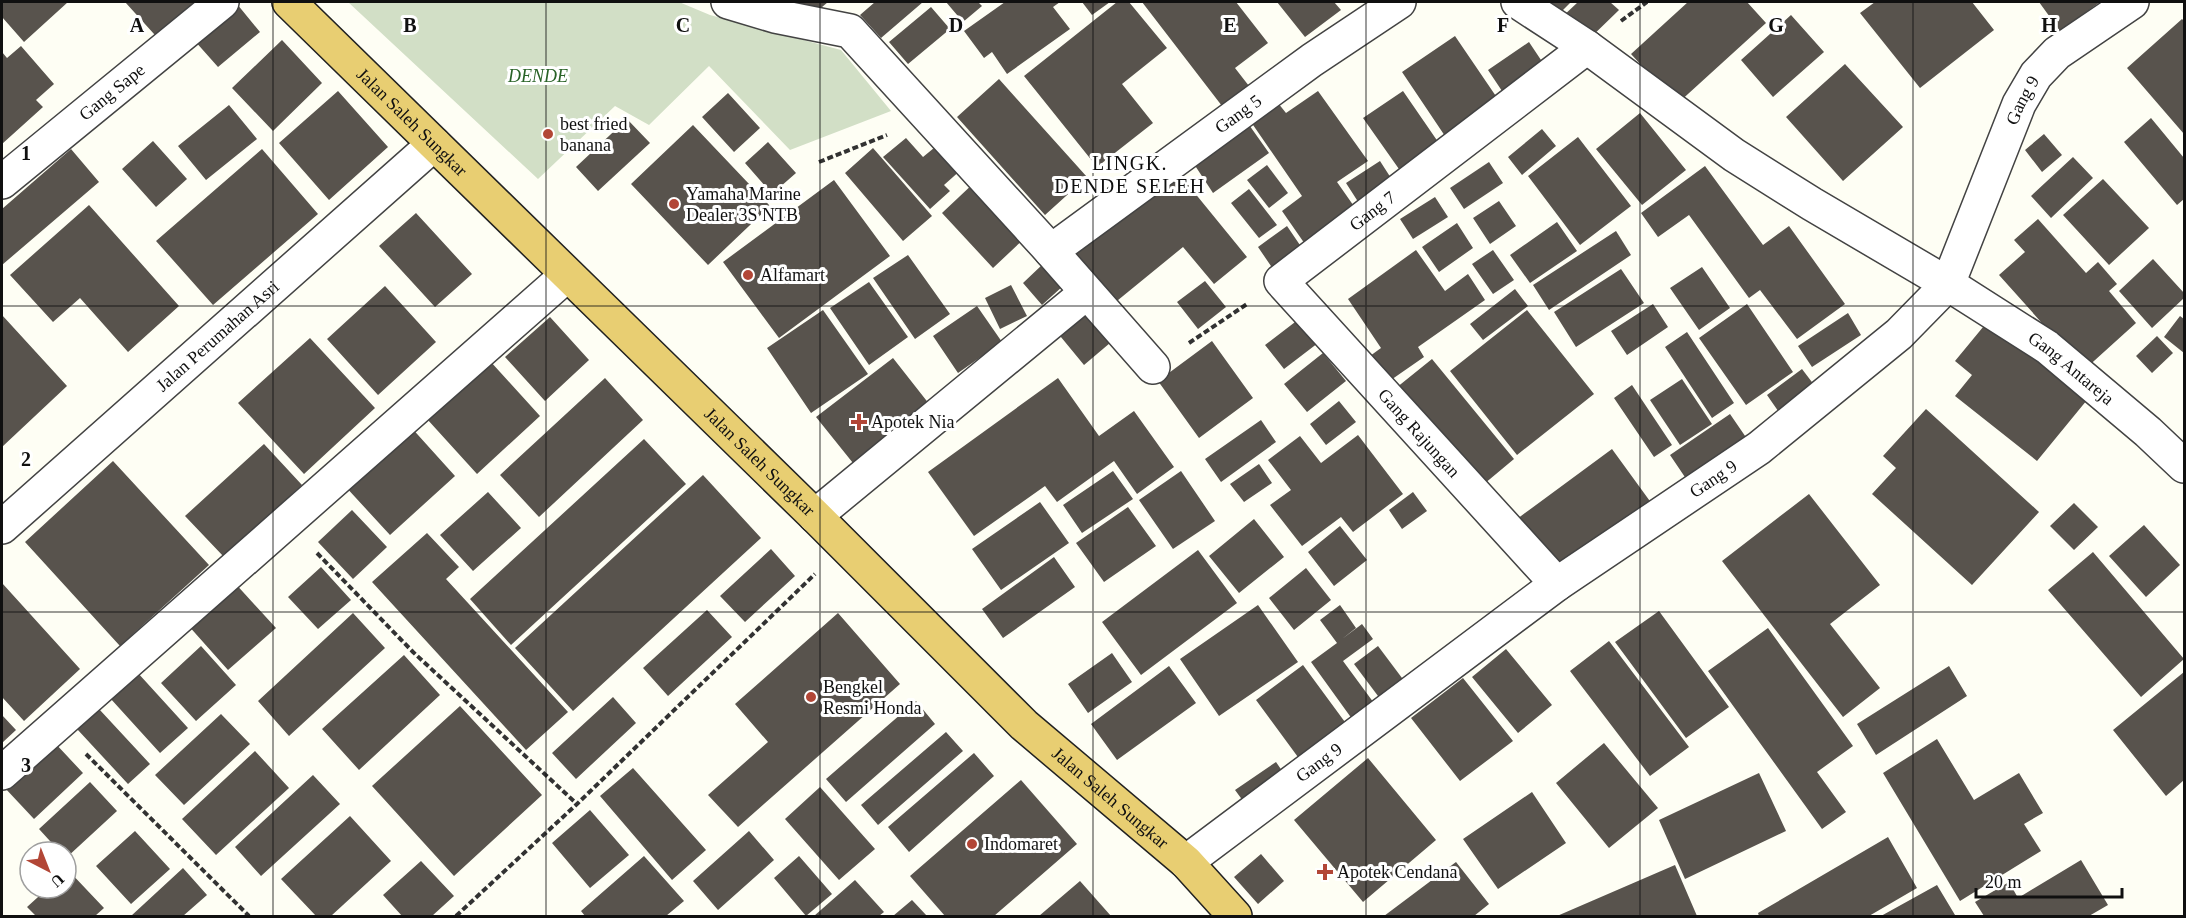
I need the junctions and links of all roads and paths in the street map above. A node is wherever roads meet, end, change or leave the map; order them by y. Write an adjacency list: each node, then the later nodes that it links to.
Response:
1 (222, 2): 11 (street, Gang Sape)
2 (289, 2): 9 (highway, Jalan Saleh Sungkar)
3 (728, 2): 8 (street)
4 (1400, 2): 12 (street, Gang 5)
5 (1518, 2): 7 (street, Gang Antareja)
6 (2132, 2): 15 (street, Gang 9)
7 (1587, 47): 14 (street, Gang 7); 15 (street, Gang Antareja)
8 (929, 118): 10 (path); 12 (street)
9 (434, 144): 13 (highway, Jalan Saleh Sungkar); 21 (street, Jalan Perumahan Asri)
10 (819, 162)
11 (2, 182)
12 (1051, 251): 16 (street)
13 (567, 275): 19 (highway, Jalan Saleh Sungkar); 20 (street)
14 (1281, 281): 17 (path); 23 (street, Gang Rajungan)
15 (1948, 284): 18 (street, Gang Antareja); 23 (street, Gang 9)
16 (1086, 293): 17 (street); 19 (street)
17 (1154, 367)
18 (2184, 466)
19 (815, 516): 22 (highway, Jalan Saleh Sungkar)
20 (288, 522): 24 (street); 26 (path)
21 (2, 527)
22 (843, 546): 26 (path); 27 (highway, Jalan Saleh Sungkar)
23 (1557, 584): 27 (street, Gang 9)
24 (57, 724): 25 (street); 28 (path)
25 (2, 773)
26 (578, 804): 29 (path)
27 (1186, 862): 30 (highway, Jalan Saleh Sungkar)
28 (249, 916)
29 (456, 916)
30 (1235, 916)

